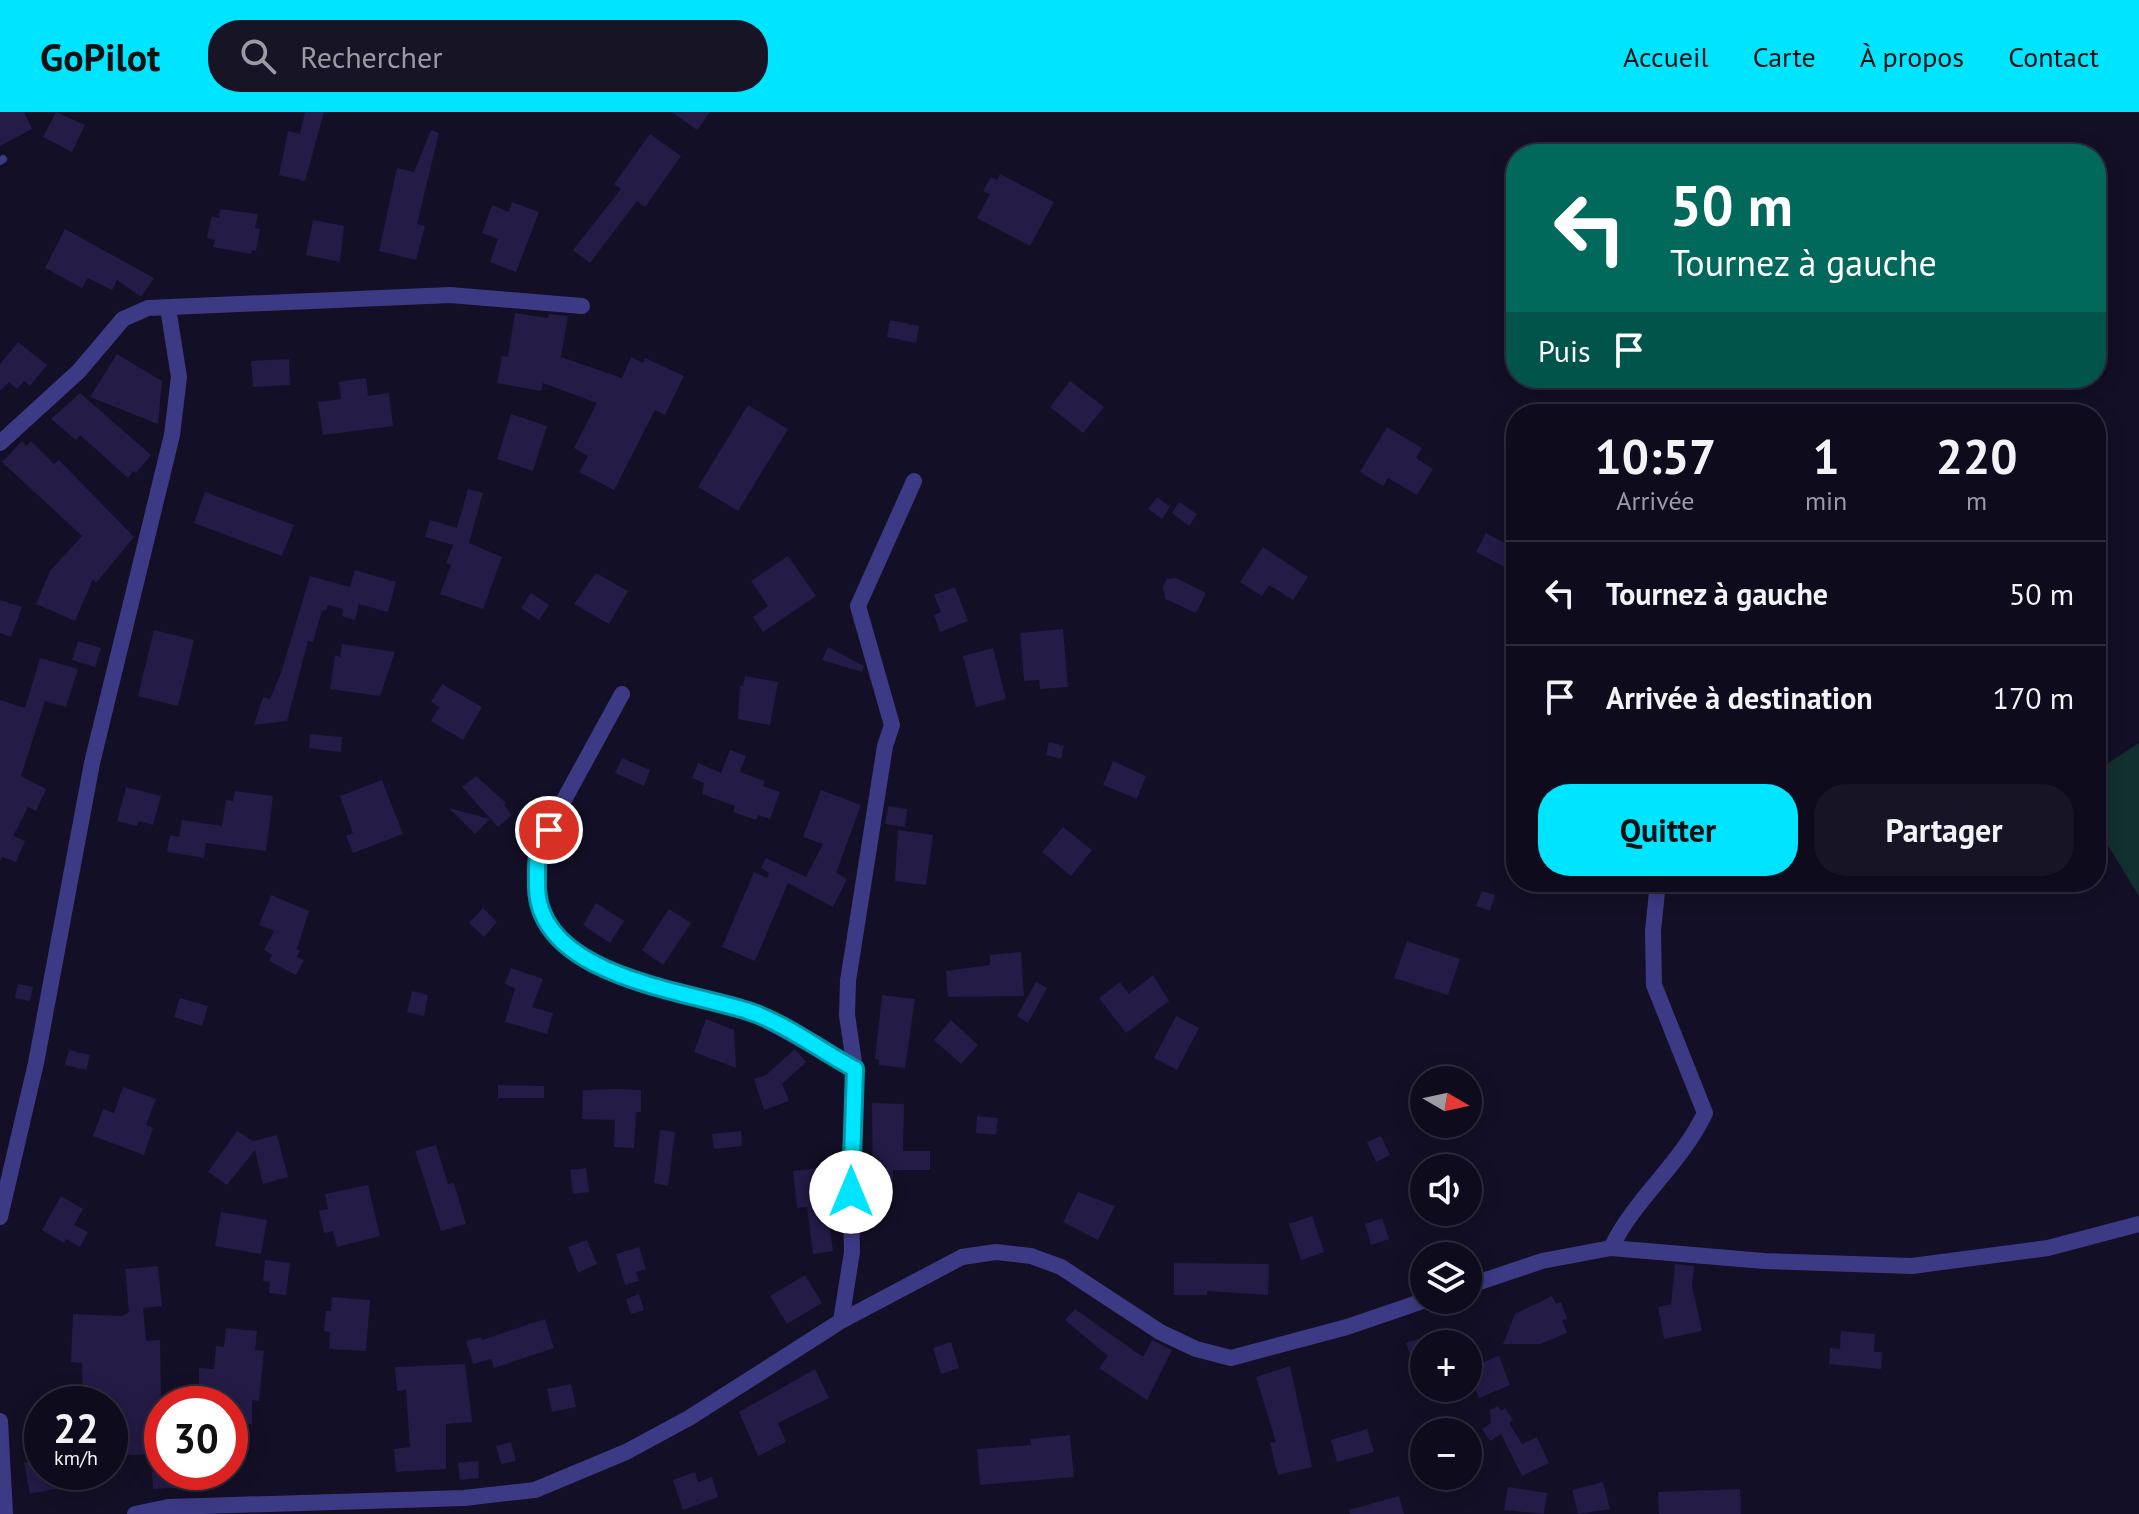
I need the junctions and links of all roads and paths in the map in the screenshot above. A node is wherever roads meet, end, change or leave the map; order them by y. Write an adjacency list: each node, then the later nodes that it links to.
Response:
1 (582, 306): 2 (street)
2 (168, 308): 3 (street); 8 (street)
3 (0, 443)
4 (914, 481): 7 (street)
5 (622, 694): 7 (street)
6 (1657, 892): 10 (street)
7 (855, 1069): 13 (street)
8 (0, 1217)
9 (2139, 1224): 10 (street)
10 (1611, 1248): 11 (street)
11 (1482, 1281)
12 (1410, 1305): 13 (street)
13 (841, 1321): 16 (street)
14 (0, 1421): 15 (street)
15 (5, 1514)
16 (135, 1514)

